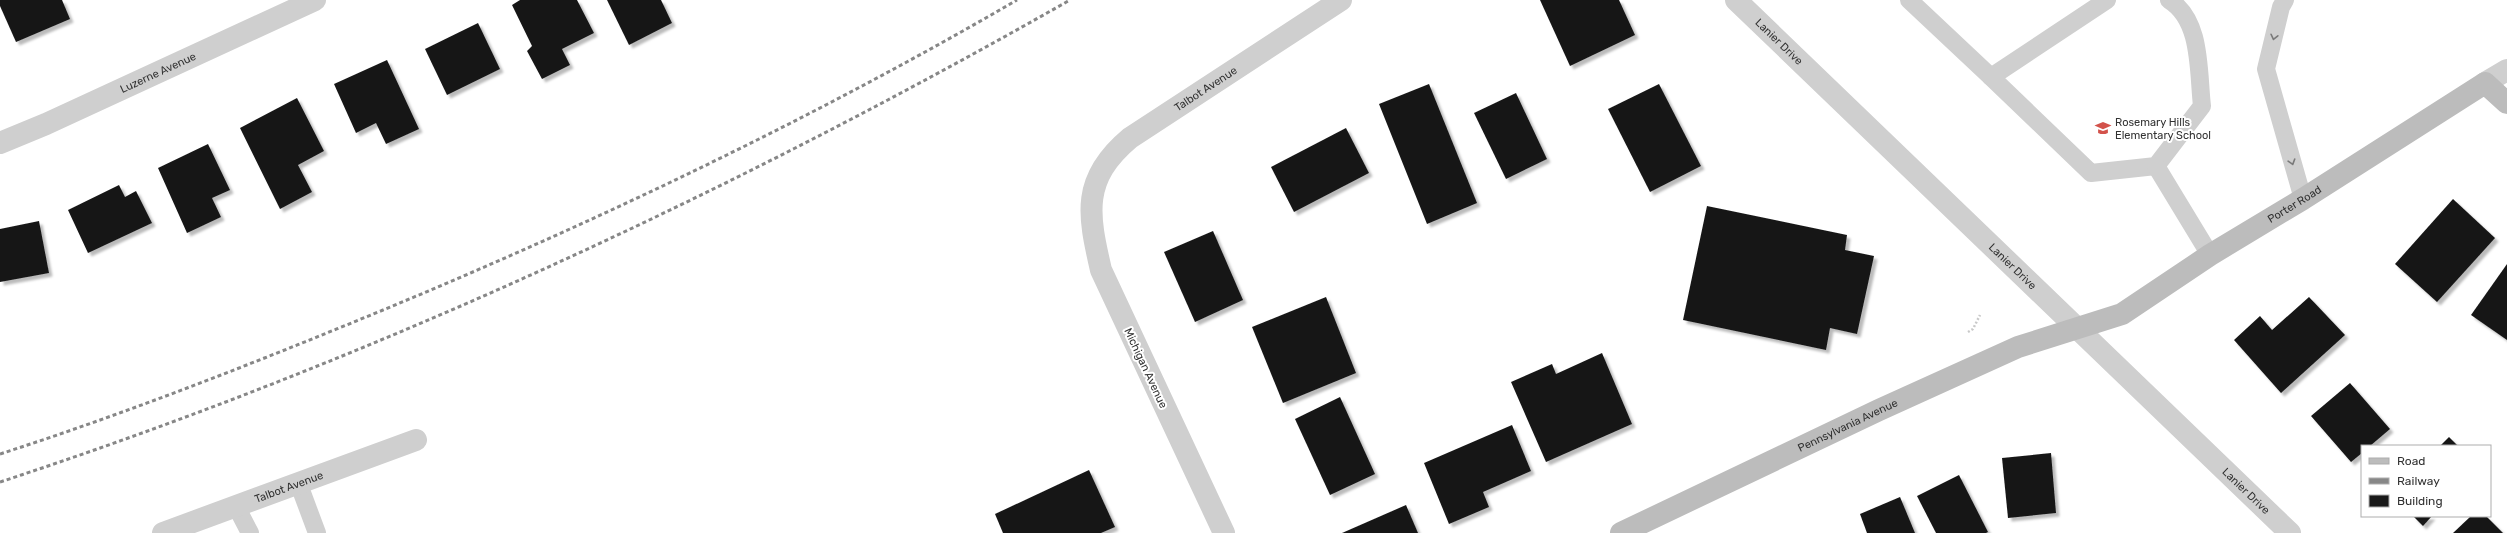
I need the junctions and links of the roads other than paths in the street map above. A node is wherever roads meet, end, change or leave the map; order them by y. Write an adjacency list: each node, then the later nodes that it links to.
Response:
1 (315, 0): 12 (street, Luzerne Avenue)
2 (1341, 0): 14 (street, Talbot Avenue)
3 (1736, 0): 17 (street, Lanier Drive)
4 (1909, 0): 9 (lane)
5 (2107, 0): 9 (lane)
6 (2168, 0): 13 (lane)
7 (2285, 0): 15 (lane, one-way to 15)
8 (2507, 70): 10 (street, Porter Road)
9 (1991, 77): 13 (lane)
10 (2485, 83): 11 (street); 15 (street, Porter Road)
11 (2507, 103)
12 (0, 142)
13 (2156, 166): 16 (lane)
14 (1091, 196): 24 (street, Michigan Avenue)
15 (2303, 199): 16 (street, Porter Road)
16 (2210, 255): 17 (street, Porter Road)
17 (2078, 329): 25 (street, Pennsylvania Avenue); 26 (street, Lanier Drive)
18 (416, 440): 19 (street, Talbot Avenue)
19 (298, 482): 20 (street, Talbot Avenue); 23 (lane)
20 (236, 506): 21 (street, Talbot Avenue); 22 (lane)
21 (163, 533)
22 (250, 533)
23 (317, 533)
24 (1224, 533)
25 (1621, 533)
26 (2290, 533)

